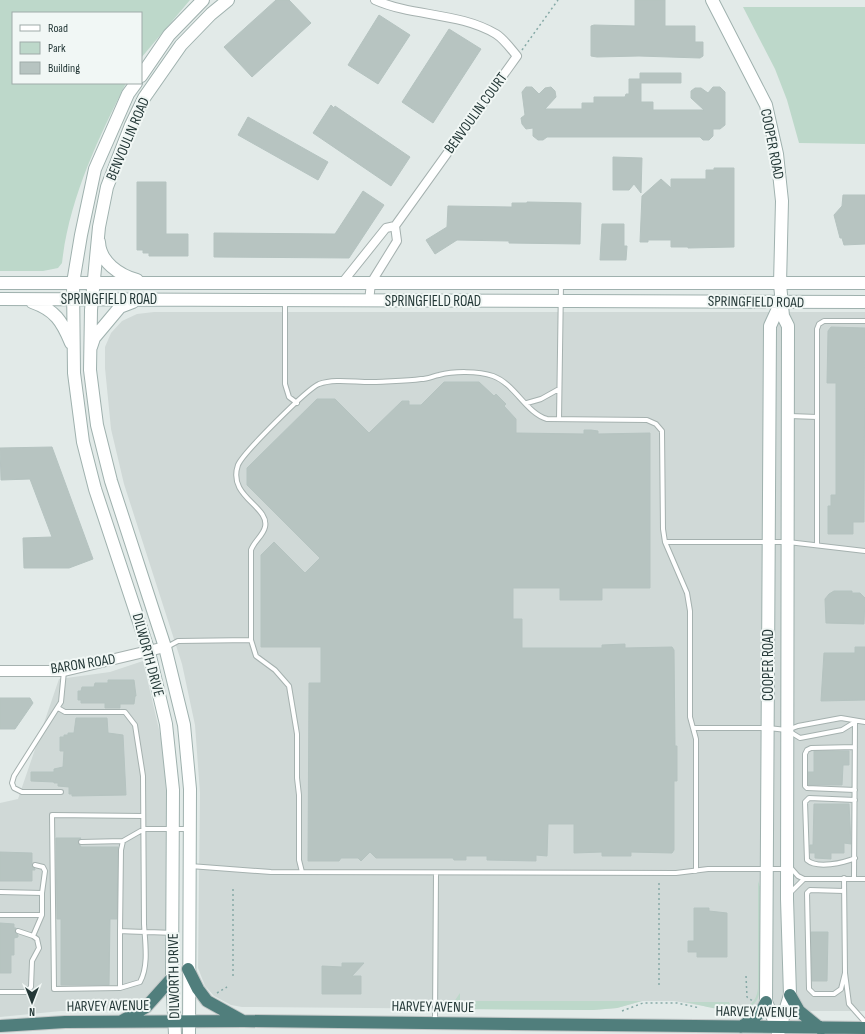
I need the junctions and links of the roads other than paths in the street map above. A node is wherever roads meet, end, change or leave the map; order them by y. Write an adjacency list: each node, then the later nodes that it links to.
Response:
1 (203, 0): 5 (main road, BENVOULIN ROAD)
2 (228, 0): 8 (main road, BENVOULIN ROAD)
3 (376, 0): 7 (street, BENVOULIN COURT)
4 (712, 0): 17 (main road, COOPER ROAD)
5 (142, 75)
6 (135, 84): 10 (main road, BENVOULIN ROAD)
7 (395, 226): 12 (street, BENVOULIN COURT); 13 (street)
8 (99, 227): 11 (main road); 15 (main road, BENVOULIN ROAD)
9 (0, 283): 10 (main road, SPRINGFIELD ROAD)
10 (73, 283): 15 (main road, SPRINGFIELD ROAD); 20 (main road, DILWORTH DRIVE)
11 (145, 283): 12 (main road, SPRINGFIELD ROAD); 15 (main road, SPRINGFIELD ROAD)
12 (342, 283): 13 (main road, SPRINGFIELD ROAD)
13 (371, 283): 16 (main road, SPRINGFIELD ROAD); 24 (street)
14 (865, 283): 17 (main road, SPRINGFIELD ROAD)
15 (93, 284): 21 (main road, DILWORTH DRIVE)
16 (561, 284): 17 (main road, SPRINGFIELD ROAD); 25 (lane)
17 (780, 284): 26 (main road, COOPER ROAD)
18 (0, 299): 19 (main road, SPRINGFIELD ROAD)
19 (21, 299): 20 (main road, SPRINGFIELD ROAD); 29 (main road)
20 (72, 299): 21 (main road, SPRINGFIELD ROAD); 29 (main road, DILWORTH DRIVE)
21 (91, 299): 22 (main road, SPRINGFIELD ROAD); 30 (main road, DILWORTH DRIVE)
22 (144, 299): 23 (main road, SPRINGFIELD ROAD); 30 (main road)
23 (285, 300): 24 (main road, SPRINGFIELD ROAD); 32 (lane)
24 (369, 301): 25 (main road, SPRINGFIELD ROAD)
25 (560, 301): 26 (main road, SPRINGFIELD ROAD); 31 (lane)
26 (781, 301): 27 (main road, SPRINGFIELD ROAD); 34 (main road, COOPER ROAD); 38 (main road, COOPER ROAD)
27 (865, 302)
28 (865, 321): 35 (lane)
29 (73, 350): 44 (main road, DILWORTH DRIVE)
30 (90, 350): 43 (main road, DILWORTH DRIVE)
31 (559, 389): 33 (lane); 36 (lane)
32 (296, 403): 33 (lane); 42 (lane)
33 (527, 404): 36 (lane)
34 (788, 416): 35 (lane); 39 (main road, COOPER ROAD)
35 (817, 416): 40 (lane)
36 (559, 419): 37 (lane)
37 (665, 542): 38 (lane); 50 (lane)
38 (769, 542): 39 (lane); 51 (main road, COOPER ROAD)
39 (788, 542): 40 (lane); 52 (main road, COOPER ROAD)
40 (817, 545): 41 (lane)
41 (865, 551)
42 (251, 640): 43 (lane); 69 (lane)
43 (166, 647): 44 (street, BARON ROAD); 60 (main road, DILWORTH DRIVE)
44 (150, 652): 46 (street, BARON ROAD); 59 (main road, DILWORTH DRIVE)
45 (0, 670): 46 (street, BARON ROAD)
46 (64, 671): 47 (lane)
47 (58, 708): 55 (lane); 57 (lane)
48 (855, 722): 49 (lane); 52 (lane); 52 (lane); 53 (lane)
49 (865, 722)
50 (693, 728): 51 (lane); 68 (lane)
51 (768, 728): 52 (lane); 67 (main road, COOPER ROAD)
52 (787, 730): 66 (main road, COOPER ROAD)
53 (855, 747): 54 (lane); 54 (lane)
54 (855, 790): 56 (lane)
55 (61, 792)
56 (855, 800): 63 (lane); 63 (lane)
57 (143, 816): 58 (lane); 89 (lane)
58 (144, 829): 59 (lane); 61 (lane); 83 (lane)
59 (173, 829): 60 (lane); 84 (main road, DILWORTH DRIVE)
60 (190, 829): 65 (main road, DILWORTH DRIVE)
61 (123, 841): 62 (lane); 82 (lane)
62 (81, 842)
63 (855, 858): 73 (lane)
64 (35, 865): 77 (lane)
65 (189, 866): 69 (lane); 86 (main road, DILWORTH DRIVE)
66 (787, 866): 67 (lane); 72 (lane); 78 (main road, COOPER ROAD)
67 (767, 869): 68 (lane); 92 (main road, COOPER ROAD)
68 (696, 871): 70 (lane)
69 (302, 872): 70 (lane)
70 (436, 873): 96 (lane)
71 (844, 878): 72 (lane); 73 (lane); 75 (lane)
72 (804, 879): 78 (lane)
73 (854, 879): 74 (lane)
74 (865, 879)
75 (844, 890): 87 (lane); 87 (lane)
76 (0, 892): 77 (lane)
77 (42, 893): 80 (lane)
78 (787, 899): 91 (main road, COOPER ROAD)
79 (0, 915): 80 (lane)
80 (42, 915): 85 (lane)
81 (18, 931): 85 (lane)
82 (120, 931): 83 (lane); 89 (lane)
83 (144, 932): 84 (lane); 89 (lane)
84 (173, 933): 88 (main road, DILWORTH DRIVE)
85 (33, 936): 90 (lane)
86 (188, 969): 93 (highway); 100 (main road, DILWORTH DRIVE)
87 (845, 972): 95 (lane)
88 (172, 978): 94 (highway); 99 (main road, DILWORTH DRIVE)
89 (120, 988)
90 (0, 992)
91 (790, 995): 102 (highway); 103 (main road, COOPER ROAD)
92 (761, 1002): 98 (highway); 103 (main road, COOPER ROAD)
93 (244, 1021): 96 (highway, HARVEY AVENUE); 100 (highway, HARVEY AVENUE)
94 (121, 1022): 97 (highway, HARVEY AVENUE); 99 (highway, HARVEY AVENUE)
95 (865, 1022)
96 (435, 1023): 98 (highway, HARVEY AVENUE); 104 (highway)
97 (0, 1026)
98 (741, 1027): 103 (highway, HARVEY AVENUE)
99 (174, 1028): 100 (highway, HARVEY AVENUE)
100 (189, 1028)
101 (865, 1028): 102 (highway, HARVEY AVENUE)
102 (821, 1029): 103 (highway, HARVEY AVENUE)
103 (778, 1031)
104 (424, 1034)

